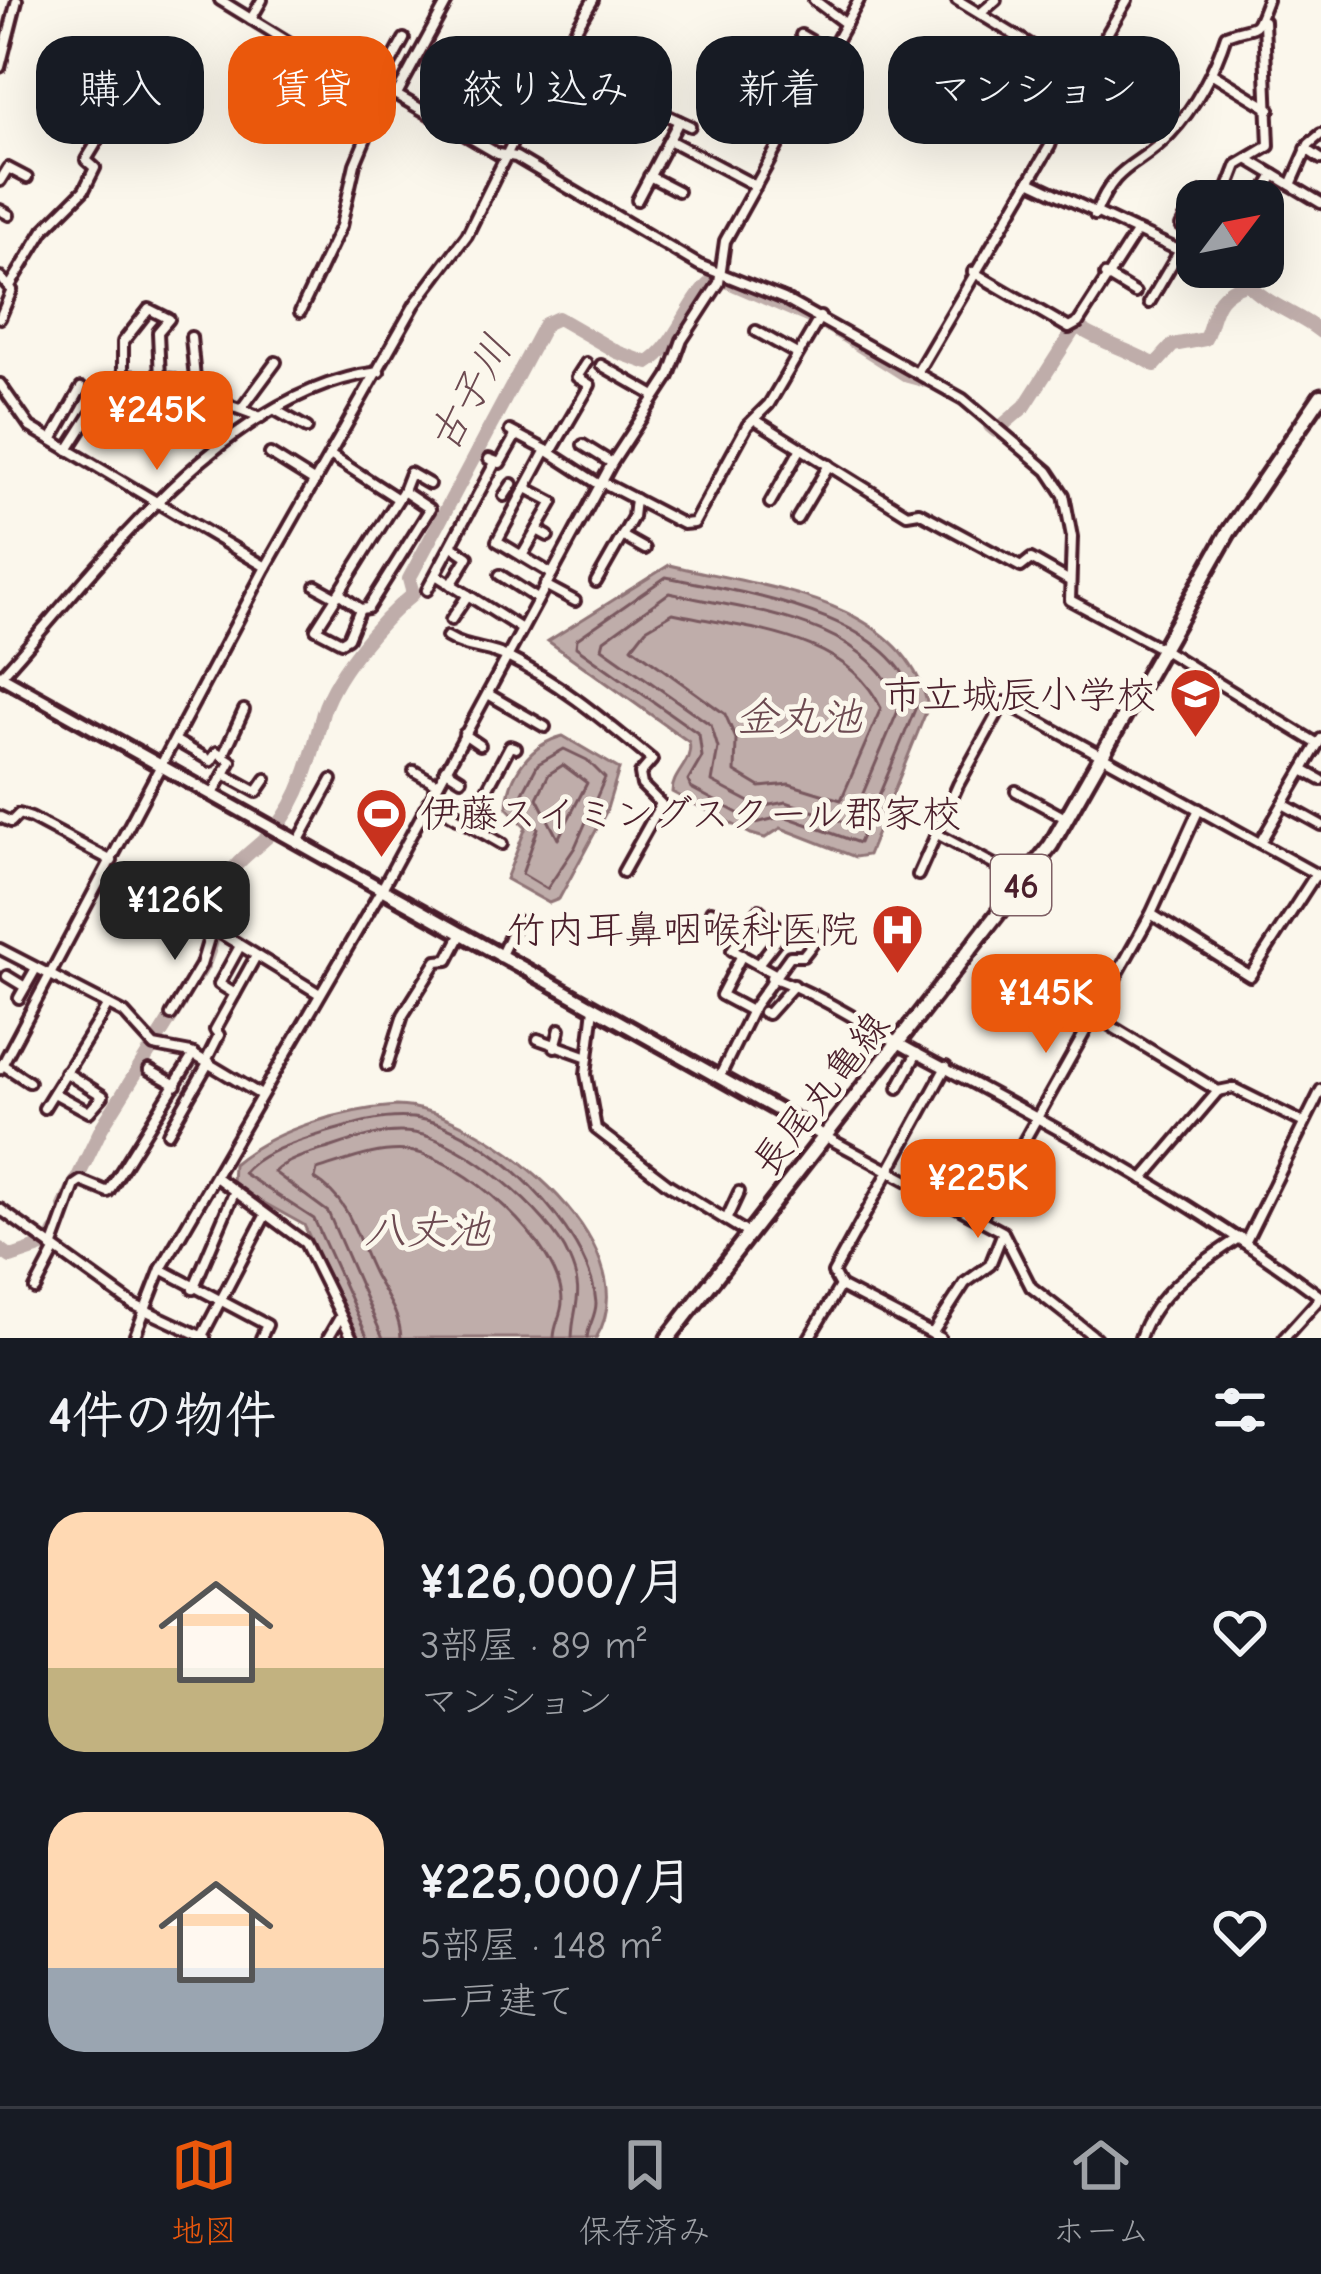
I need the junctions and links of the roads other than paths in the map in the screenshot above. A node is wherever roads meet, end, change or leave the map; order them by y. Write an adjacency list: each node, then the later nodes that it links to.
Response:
1 (17, 0): 23 (street)
2 (220, 0): 12 (street)
3 (262, 0): 14 (street)
4 (448, 0): 25 (street)
5 (593, 0): 39 (street)
6 (814, 0): 16 (street)
7 (860, 0): 16 (street)
8 (995, 0): 13 (street)
9 (1127, 0): 20 (street)
10 (962, 1): 13 (street)
11 (1265, 1): 15 (street)
12 (237, 4): 14 (street)
13 (982, 12): 19 (street)
14 (250, 19): 17 (street)
15 (1264, 20): 24 (street); 26 (street)
16 (846, 24): 18 (street)
17 (278, 36)
18 (839, 36)
19 (1020, 36)
20 (1106, 36)
21 (404, 39): 22 (street)
22 (396, 54)
23 (0, 67)
24 (1210, 73): 26 (street); 54 (street)
25 (397, 94): 39 (street)
26 (1271, 110): 41 (street)
27 (672, 118): 28 (street)
28 (679, 121): 29 (street); 30 (street)
29 (690, 126)
30 (672, 134)
31 (1321, 134): 38 (street)
32 (672, 142): 50 (street)
33 (96, 144): 62 (street)
34 (363, 144): 65 (street)
35 (667, 144): 43 (street)
36 (779, 144): 50 (street)
37 (1048, 144): 48 (street)
38 (1306, 149): 40 (street); 49 (street)
39 (508, 155): 60 (street); 75 (street)
40 (1321, 159)
41 (1248, 160): 42 (street); 45 (street)
42 (1274, 175): 46 (street); 49 (street)
43 (650, 176): 51 (street); 52 (street)
44 (27, 178): 47 (street)
45 (1229, 180)
46 (1271, 180)
47 (0, 181)
48 (1029, 181): 54 (street); 58 (street)
49 (1291, 185): 53 (street)
50 (756, 186): 60 (street)
51 (678, 191)
52 (637, 200)
53 (1321, 203)
54 (1095, 215): 55 (street)
55 (1136, 231): 56 (street); 59 (street)
56 (1176, 251)
57 (1176, 257): 64 (street)
58 (973, 272): 59 (street); 74 (street)
59 (1105, 275): 63 (street)
60 (722, 276): 67 (street); 81 (street)
61 (0, 277): 62 (street)
62 (10, 286): 66 (street)
63 (1136, 293)
64 (1149, 303)
65 (300, 312)
66 (0, 318)
67 (818, 320): 70 (street); 74 (street)
68 (756, 331): 70 (street)
69 (191, 337): 83 (street)
70 (796, 353): 86 (street)
71 (276, 362): 83 (street)
72 (586, 363): 92 (street)
73 (601, 365): 81 (street)
74 (918, 371): 120 (street)
75 (380, 372): 84 (street); 95 (street)
76 (123, 376): 77 (street); 77 (street); 91 (street)
77 (157, 379): 78 (street); 88 (street)
78 (173, 379)
79 (0, 384): 89 (street)
80 (81, 388): 89 (street)
81 (655, 396): 96 (street)
82 (1321, 396): 136 (main road, 長尾丸亀線 / 46)
83 (242, 408): 85 (street)
84 (277, 410): 85 (street); 87 (street)
85 (262, 418): 107 (street)
86 (758, 421): 93 (street); 106 (street)
87 (307, 428)
88 (134, 429)
89 (52, 440): 91 (street)
90 (583, 446): 96 (street)
91 (68, 450): 107 (street)
92 (546, 450): 97 (street); 101 (street); 102 (street); 113 (street)
93 (800, 450): 98 (street); 108 (street)
94 (270, 454): 99 (street)
95 (330, 455): 99 (street); 104 (street)
96 (612, 463): 101 (street)
97 (532, 465)
98 (829, 465): 109 (street); 120 (street)
99 (315, 482): 116 (street)
100 (429, 484): 104 (street)
101 (601, 484): 106 (street); 117 (street)
102 (528, 489): 105 (street); 110 (street)
103 (508, 490): 105 (street)
104 (401, 495): 127 (street); 132 (street)
105 (522, 499): 115 (street)
106 (635, 500): 112 (street)
107 (159, 503): 116 (street); 138 (street)
108 (770, 503)
109 (797, 519)
110 (537, 530): 111 (street); 115 (street)
111 (548, 536)
112 (622, 536): 114 (street); 122 (street)
113 (452, 546): 118 (street); 123 (street)
114 (645, 549)
115 (522, 556): 117 (street)
116 (266, 567): 143 (street)
117 (552, 574): 124 (street)
118 (436, 575): 123 (street); 126 (street)
119 (500, 576): 130 (street)
120 (1068, 580): 136 (street)
121 (572, 581): 129 (street)
122 (596, 581)
123 (451, 585): 128 (street)
124 (545, 585): 129 (street); 130 (street)
125 (316, 586): 127 (street)
126 (427, 590)
127 (337, 595): 132 (street); 132 (street)
128 (468, 595): 133 (street); 134 (street)
129 (565, 596): 131 (street)
130 (536, 598): 134 (street)
131 (575, 602)
132 (360, 609)
133 (452, 620)
134 (520, 628): 137 (street)
135 (447, 637): 137 (street)
136 (1163, 650): 144 (street); 147 (main road, 長尾丸亀線 / 46)
137 (507, 657): 139 (street); 172 (street)
138 (0, 677): 149 (street)
139 (488, 694): 141 (street); 142 (street)
140 (244, 710): 148 (street)
141 (545, 728)
142 (464, 734): 145 (street); 150 (street)
143 (176, 741): 148 (street); 149 (street)
144 (1319, 741): 151 (street)
145 (480, 745)
146 (516, 748): 161 (street)
147 (1106, 754): 163 (street); 165 (main road, 長尾丸亀線 / 46); 167 (street)
148 (223, 756): 153 (street)
149 (162, 768): 160 (street); 171 (street)
150 (445, 769): 155 (street); 158 (street)
151 (1303, 770): 157 (street); 162 (street)
152 (414, 771): 158 (street)
153 (224, 774): 154 (street); 160 (street)
154 (266, 778)
155 (461, 779)
156 (332, 780): 170 (street)
157 (1321, 780)
158 (435, 787): 161 (street); 177 (street)
159 (1016, 791): 165 (street)
160 (211, 799): 170 (street)
161 (458, 802): 169 (street)
162 (1283, 804): 166 (street); 168 (street)
163 (1199, 809): 168 (street); 179 (street)
164 (0, 817): 171 (street)
165 (1067, 819): 176 (main road, 長尾丸亀線 / 46)
166 (1321, 825)
167 (939, 835): 173 (street); 176 (street)
168 (1260, 843): 175 (street)
169 (502, 844)
170 (296, 845): 177 (street)
171 (112, 861): 174 (street)
172 (623, 872)
173 (918, 875)
174 (106, 876): 181 (street); 194 (street)
175 (1318, 876): 179 (street)
176 (1024, 881): 208 (main road, 長尾丸亀線 / 46)
177 (380, 891): 184 (street); 197 (street)
178 (711, 911): 182 (street)
179 (1151, 914): 205 (street)
180 (518, 921): 189 (street)
181 (215, 929): 185 (street); 204 (street)
182 (745, 931): 183 (street); 188 (street)
183 (783, 931): 190 (street); 192 (street)
184 (461, 935): 189 (street); 214 (street)
185 (240, 946): 187 (street); 198 (street)
186 (0, 949): 191 (street)
187 (256, 956): 197 (street); 198 (street)
188 (742, 956): 190 (street); 202 (street)
189 (500, 957): 201 (street)
190 (758, 964): 192 (street)
191 (35, 970): 194 (street); 196 (street)
192 (772, 975): 195 (street); 202 (street)
193 (7, 976): 196 (street)
194 (52, 978): 200 (street); 215 (street)
195 (794, 986): 203 (street); 208 (street)
196 (25, 987): 199 (street)
197 (318, 993): 226 (street)
198 (235, 994): 213 (street)
199 (19, 998)
200 (108, 1005): 211 (street); 218 (street)
201 (594, 1008): 212 (street); 219 (street)
202 (752, 1011): 219 (street)
203 (763, 1012)
204 (171, 1015)
205 (1093, 1015): 223 (street); 228 (street)
206 (560, 1028): 209 (street)
207 (538, 1039): 209 (street)
208 (897, 1042): 210 (street); 231 (main road, 長尾丸亀線 / 46)
209 (554, 1047): 212 (street)
210 (916, 1053): 216 (street); 222 (street)
211 (194, 1054): 213 (street); 221 (street)
212 (588, 1057): 240 (street)
213 (207, 1062): 226 (street); 230 (street)
214 (387, 1066)
215 (1, 1067): 220 (street)
216 (946, 1067): 228 (street); 232 (street)
217 (149, 1070): 221 (street)
218 (65, 1072): 225 (street); 225 (street)
219 (719, 1078): 231 (street)
220 (29, 1082)
221 (176, 1085): 244 (street)
222 (898, 1088)
223 (1218, 1090): 229 (street); 234 (street)
224 (1321, 1090): 229 (street)
225 (54, 1094): 227 (street)
226 (261, 1096): 233 (street)
227 (44, 1108)
228 (1037, 1117): 234 (street); 239 (street)
229 (1304, 1123): 243 (street)
230 (168, 1133)
231 (824, 1136): 232 (street); 242 (main road, 長尾丸亀線 / 46)
232 (889, 1171): 239 (street); 246 (street)
233 (217, 1178): 236 (street); 245 (street)
234 (1143, 1179): 243 (street)
235 (739, 1192): 240 (street)
236 (234, 1193): 238 (street); 248 (street)
237 (0, 1209): 244 (street)
238 (265, 1216): 249 (street); 251 (street)
239 (981, 1218): 241 (street)
240 (726, 1220): 242 (street)
241 (1003, 1232): 252 (street); 260 (street)
242 (749, 1234): 258 (main road, 長尾丸亀線 / 46)
243 (1243, 1239): 261 (street); 262 (street)
244 (51, 1248): 247 (street); 250 (street)
245 (161, 1269): 248 (street); 250 (street)
246 (840, 1286): 252 (street); 259 (street)
247 (35, 1289)
248 (193, 1289): 249 (street)
249 (219, 1302): 253 (street); 255 (street)
250 (143, 1311): 253 (street); 254 (street)
251 (339, 1319): 256 (street); 257 (street)
252 (936, 1336)
253 (204, 1337)
254 (134, 1338)
255 (261, 1338)
256 (328, 1338)
257 (352, 1338)
258 (668, 1338)
259 (809, 1338)
260 (1096, 1338)
261 (1140, 1338)
262 (1284, 1338)

